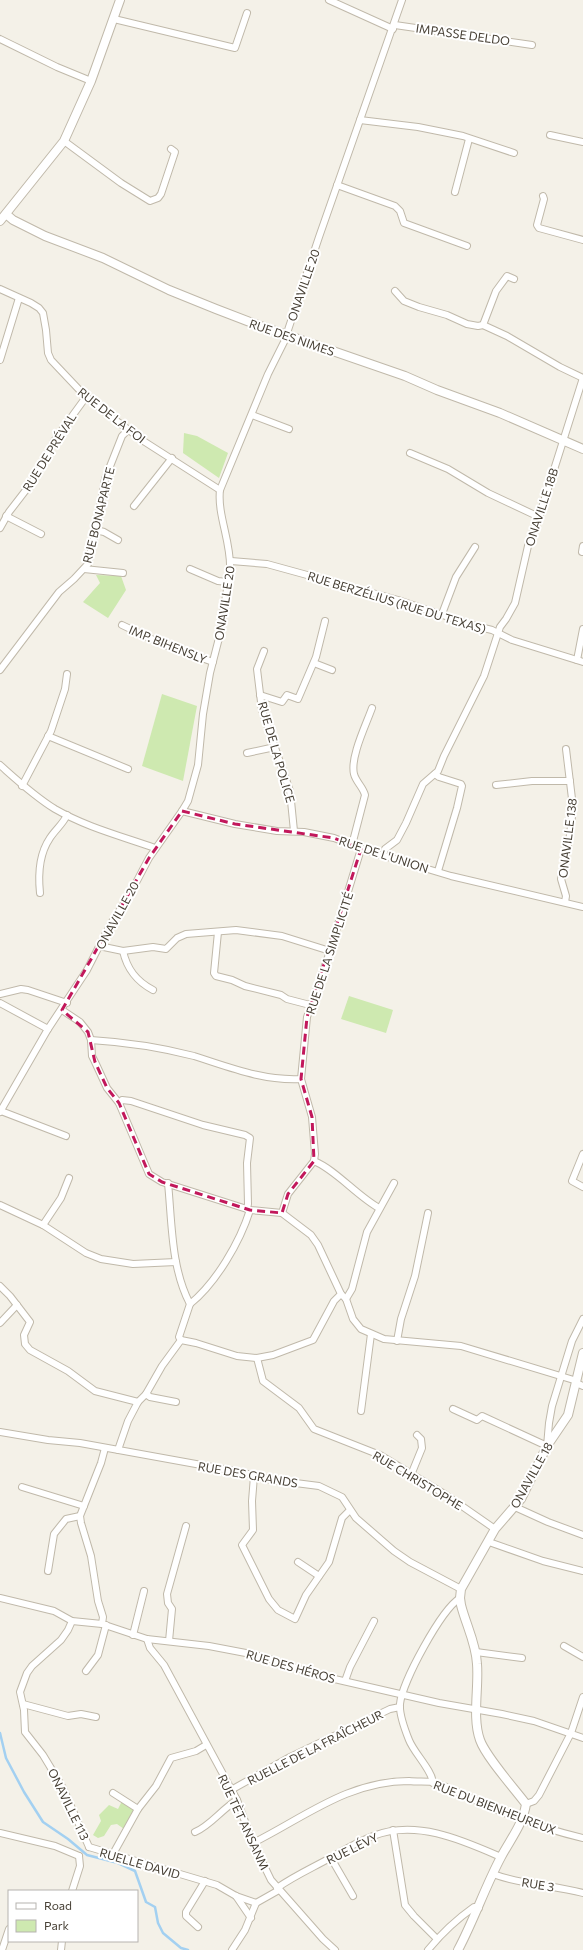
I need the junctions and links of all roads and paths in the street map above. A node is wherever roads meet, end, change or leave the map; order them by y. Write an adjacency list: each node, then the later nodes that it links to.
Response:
1 (120, 0): 5 (street)
2 (329, 0): 6 (street, IMPASSE DELDO)
3 (402, 0): 6 (street, ONAVILLE 20)
4 (247, 13): 5 (street)
5 (114, 19): 9 (street)
6 (394, 27): 8 (street, IMPASSE DELDO); 10 (street, ONAVILLE 20)
7 (0, 39): 9 (street)
8 (532, 45)
9 (91, 81): 13 (street)
10 (360, 120): 12 (street); 17 (street, ONAVILLE 20)
11 (550, 135): 14 (street)
12 (469, 139): 16 (street); 18 (street)
13 (64, 141): 15 (street); 20 (street)
14 (583, 142)
15 (172, 149)
16 (514, 153)
17 (337, 185): 23 (street); 29 (street, ONAVILLE 20)
18 (454, 192)
19 (543, 196): 22 (street)
20 (6, 214): 21 (street); 29 (street, RUE DES NIMES)
21 (0, 221)
22 (583, 240)
23 (467, 246)
24 (514, 279): 28 (street)
25 (0, 289): 27 (street, RUE DE LA FOI)
26 (395, 291): 28 (street)
27 (19, 298): 30 (street); 32 (street, RUE DE LA FOI)
28 (483, 325): 31 (street)
29 (286, 335): 33 (street, ONAVILLE 20); 36 (street, RUE DES NIMES)
30 (0, 360)
31 (583, 378): 36 (street, ONAVILLE 18B)
32 (86, 397): 35 (street, RUE DE LA FOI); 42 (street, RUE DE PRÉVAL)
33 (252, 415): 34 (street); 40 (street, ONAVILLE 20)
34 (289, 429)
35 (128, 430): 39 (street, RUE DE LA FOI); 45 (street, RUE BONAPARTE)
36 (562, 441): 37 (street, RUE DES NIMES); 43 (street, ONAVILLE 18B)
37 (583, 449)
38 (410, 453): 43 (street)
39 (172, 458): 40 (street, RUE DE LA FOI); 41 (street)
40 (220, 490): 49 (street, ONAVILLE 20)
41 (134, 506)
42 (6, 516): 44 (street, RUE DE PRÉVAL); 46 (street)
43 (539, 517): 58 (street, ONAVILLE 18B)
44 (0, 528)
45 (96, 530): 47 (street); 50 (street, RUE BONAPARTE)
46 (41, 534)
47 (118, 540)
48 (476, 547): 54 (street)
49 (231, 561): 53 (street, ONAVILLE 20); 54 (street, RUE BERZÉLIUS (RUE DU TEXAS))
50 (84, 569): 52 (street); 63 (street, RUE BONAPARTE)
51 (190, 569): 53 (street)
52 (123, 573)
53 (227, 582): 61 (street, ONAVILLE 20)
54 (442, 614): 58 (street, RUE BERZÉLIUS (RUE DU TEXAS))
55 (325, 621): 62 (street)
56 (122, 625): 61 (street, IMP. BIHENSLY)
57 (583, 629): 60 (street)
58 (498, 633): 60 (street, RUE BERZÉLIUS (RUE DU TEXAS)); 74 (street, ONAVILLE 18B)
59 (264, 651): 66 (street, RUE DE LA POLICE)
60 (580, 661)
61 (213, 662): 78 (street, ONAVILLE 20)
62 (314, 663): 64 (street); 66 (street)
63 (0, 670)
64 (332, 670)
65 (67, 674): 68 (street)
66 (260, 695): 69 (street, RUE DE LA POLICE)
67 (372, 708): 81 (street)
68 (48, 736): 73 (street); 77 (street)
69 (275, 747): 71 (street); 80 (street, RUE DE LA POLICE)
70 (566, 749): 75 (street, ONAVILLE 138)
71 (247, 753)
72 (0, 765): 77 (street)
73 (128, 769)
74 (435, 774): 84 (street); 85 (street)
75 (570, 781): 76 (street); 87 (street, ONAVILLE 138)
76 (496, 785)
77 (22, 786): 79 (street)
78 (182, 812): 80 (street, RUE DE L'UNION); 82 (street, ONAVILLE 20)
79 (67, 815): 82 (street); 86 (street)
80 (294, 831): 81 (street, RUE DE L'UNION)
81 (352, 845): 83 (street, RUE DE L'UNION)
82 (155, 848): 90 (street, ONAVILLE 20)
83 (361, 849): 84 (street, RUE DE L'UNION); 92 (street, RUE DE LA SIMPLICITÉ)
84 (383, 855): 85 (street, RUE DE L'UNION)
85 (438, 871): 87 (street, RUE DE L'UNION)
86 (40, 893)
87 (565, 902): 88 (street, RUE DE L'UNION)
88 (583, 907)
89 (218, 932): 91 (street); 92 (street); 97 (street)
90 (99, 946): 91 (street); 95 (street, ONAVILLE 20)
91 (123, 951): 93 (street)
92 (330, 951): 97 (street, RUE DE LA SIMPLICITÉ)
93 (153, 990)
94 (0, 994): 95 (street)
95 (67, 1002): 98 (street, ONAVILLE 20)
96 (0, 1003): 99 (street)
97 (310, 1005): 101 (street, RUE DE LA SIMPLICITÉ)
98 (62, 1010): 99 (street, ONAVILLE 20); 100 (street)
99 (48, 1029): 103 (street, ONAVILLE 20)
100 (91, 1040): 101 (street); 102 (street)
101 (301, 1079): 106 (street, RUE DE LA SIMPLICITÉ)
102 (119, 1103): 109 (street); 113 (street)
103 (0, 1111): 104 (street)
104 (66, 1136)
105 (583, 1154): 110 (street)
106 (314, 1161): 112 (street); 114 (street)
107 (69, 1178): 116 (street)
108 (394, 1183): 112 (street)
109 (168, 1184): 113 (street); 117 (street)
110 (583, 1187)
111 (0, 1204): 116 (street)
112 (379, 1208): 120 (street)
113 (248, 1210): 114 (street); 121 (street)
114 (282, 1213): 119 (street)
115 (428, 1213): 127 (street)
116 (43, 1225): 117 (street)
117 (176, 1262): 121 (street)
118 (0, 1286): 122 (street)
119 (341, 1294): 120 (street); 129 (street)
120 (346, 1299): 125 (street)
121 (190, 1304): 126 (street)
122 (17, 1305): 124 (street); 133 (street)
123 (583, 1319): 130 (street)
124 (0, 1323)
125 (371, 1334): 127 (street); 136 (street)
126 (182, 1340): 129 (street); 132 (street)
127 (397, 1340): 130 (street)
128 (583, 1353): 131 (street, ONAVILLE 18)
129 (257, 1358): 142 (street, RUE CHRISTOPHE)
130 (562, 1376): 131 (street); 139 (street)
131 (579, 1383): 139 (street, ONAVILLE 18)
132 (146, 1394): 133 (street); 134 (street)
133 (138, 1402): 141 (street)
134 (176, 1402)
135 (453, 1409): 139 (street)
136 (361, 1411)
137 (417, 1434): 142 (street)
138 (0, 1435): 140 (street, RUE DES GRANDS)
139 (547, 1446): 146 (street, ONAVILLE 18)
140 (105, 1448): 141 (street, RUE DES GRANDS); 145 (street)
141 (118, 1450): 143 (street, RUE DES GRANDS)
142 (411, 1475): 150 (street, RUE CHRISTOPHE)
143 (254, 1476): 147 (street, RUE DES GRANDS); 156 (street)
144 (22, 1487): 145 (street)
145 (84, 1506): 148 (street)
146 (515, 1507): 150 (street, ONAVILLE 18); 151 (street)
147 (350, 1510): 156 (street); 157 (street, RUE DES GRANDS)
148 (80, 1516): 154 (street); 163 (street)
149 (186, 1526): 166 (street)
150 (495, 1529): 152 (street, ONAVILLE 18)
151 (583, 1535)
152 (489, 1542): 155 (street); 157 (street, ONAVILLE 18)
153 (298, 1562): 156 (street)
154 (48, 1571)
155 (583, 1571)
156 (319, 1576)
157 (461, 1589): 160 (street)
158 (144, 1591): 164 (street)
159 (0, 1598): 161 (street, RUE DES HÉROS)
160 (460, 1598): 168 (street); 173 (street)
161 (72, 1621): 163 (street, RUE DES HÉROS); 175 (street, ONAVILLE 113)
162 (374, 1621): 172 (street)
163 (104, 1625): 164 (street, RUE DES HÉROS); 171 (street)
164 (133, 1635): 165 (street, RUE DES HÉROS)
165 (147, 1639): 166 (street, RUE DES HÉROS); 181 (street, RUE TÈT ANSANM)
166 (169, 1641): 172 (street, RUE DES HÉROS)
167 (564, 1646): 169 (street)
168 (476, 1652): 170 (street); 177 (street)
169 (583, 1657)
170 (522, 1658)
171 (86, 1671)
172 (345, 1681): 173 (street, RUE DES HÉROS)
173 (402, 1694): 176 (street); 177 (street, RUE DES HÉROS)
174 (583, 1697): 179 (street)
175 (23, 1704): 178 (street); 194 (street, ONAVILLE 113)
176 (400, 1706): 182 (street); 183 (street, RUELLE DE LA FRAÎCHEUR)
177 (477, 1708): 179 (street, RUE DES HÉROS); 186 (street)
178 (96, 1716)
179 (570, 1733): 180 (street, RUE DES HÉROS); 186 (street)
180 (583, 1738)
181 (206, 1745): 183 (street, RUE TÈT ANSANM); 187 (street)
182 (433, 1782): 188 (street, RUE DU BIENHEUREUX); 193 (street, RUE DU BIENHEUREUX)
183 (231, 1790): 185 (street, RUE TÈT ANSANM)
184 (113, 1793): 187 (street)
185 (237, 1800): 190 (street); 193 (street, RUE TÈT ANSANM)
186 (526, 1804): 188 (street)
187 (138, 1809): 195 (street)
188 (522, 1820): 192 (street, RUE DU BIENHEUREUX); 196 (street)
189 (393, 1830): 196 (street, RUE LÉVY); 197 (street, RUE LÉVY); 210 (street)
190 (195, 1832)
191 (0, 1834): 194 (street, RUELLE DAVID)
192 (583, 1838)
193 (254, 1843): 200 (street, RUE TÈT ANSANM)
194 (84, 1852): 195 (street, RUELLE DAVID); 201 (street)
195 (113, 1854): 199 (street, RUELLE DAVID)
196 (501, 1857): 198 (street)
197 (331, 1858): 200 (street, RUE LÉVY); 204 (street)
198 (493, 1874): 202 (street, RUE 3); 206 (street)
199 (205, 1881): 203 (street, RUELLE DAVID); 208 (street)
200 (278, 1889): 205 (street); 213 (street, RUE TÈT ANSANM)
201 (72, 1890)
202 (583, 1893)
203 (236, 1896): 205 (street, RUELLE DAVID); 207 (street)
204 (353, 1896)
205 (256, 1903): 207 (street)
206 (479, 1908): 210 (street); 215 (street)
207 (251, 1918): 212 (street)
208 (198, 1927)
209 (8, 1932): 211 (street)
210 (437, 1939): 214 (street)
211 (2, 1950)
212 (232, 1950)
213 (335, 1950)
214 (428, 1950)
215 (458, 1950)

